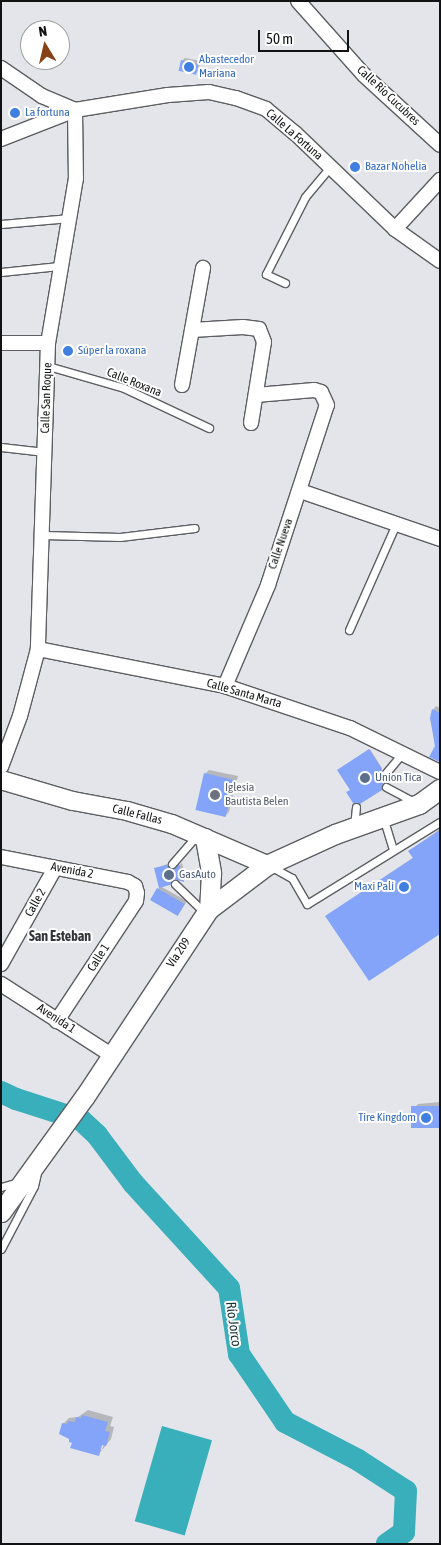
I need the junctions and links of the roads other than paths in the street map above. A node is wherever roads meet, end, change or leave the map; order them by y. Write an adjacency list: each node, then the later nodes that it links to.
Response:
1 (298, 1): 5 (street, Calle Río Cucubres)
2 (1, 68): 3 (street)
3 (75, 110): 4 (street, Calle La Fortuna); 6 (street, Calle La Fortuna); 8 (street, Calle San Roque)
4 (1, 139)
5 (440, 145)
6 (330, 167): 10 (street, Calle La Fortuna); 15 (lane)
7 (440, 180): 10 (street)
8 (70, 218): 9 (lane); 12 (street, Calle San Roque)
9 (1, 224)
10 (395, 229): 11 (street, Calle La Fortuna)
11 (440, 261)
12 (59, 266): 14 (lane); 18 (street, Calle San Roque)
13 (203, 268): 16 (street)
14 (1, 272)
15 (285, 284)
16 (192, 330): 20 (street); 21 (street)
17 (1, 343): 18 (street)
18 (48, 343): 19 (street, Calle San Roque)
19 (48, 366): 23 (lane, Calle Roxana); 25 (street, Calle San Roque)
20 (182, 385)
21 (256, 396): 22 (street); 26 (street, Calle Nueva)
22 (251, 423)
23 (209, 428)
24 (1, 447): 25 (lane)
25 (45, 452): 29 (street, Calle San Roque)
26 (300, 491): 27 (street); 33 (street, Calle Nueva)
27 (396, 524): 30 (street); 31 (lane)
28 (194, 528): 29 (lane)
29 (43, 535): 32 (street, Calle San Roque)
30 (440, 539)
31 (349, 630)
32 (38, 649): 33 (street, Calle Santa Marta); 35 (street, Calle San Roque)
33 (225, 686): 34 (street, Calle Santa Marta)
34 (402, 754): 36 (street, Calle Santa Marta); 37 (lane)
35 (1, 768)
36 (440, 772)
37 (385, 774)
38 (1, 780): 46 (street, Calle Fallas)
39 (386, 787): 41 (lane)
40 (440, 789): 41 (main road, Vía 209)
41 (418, 804): 43 (main road, Vía 209)
42 (356, 806): 45 (lane)
43 (383, 817): 45 (main road, Vía 209); 47 (lane)
44 (440, 822): 47 (lane)
45 (354, 826): 50 (main road, Vía 209)
46 (201, 836): 49 (lane); 50 (street, Calle Fallas); 54 (main road)
47 (393, 850): 50 (lane)
48 (1, 857): 51 (street, Avenida 2)
49 (172, 864)
50 (267, 865): 54 (main road, Vía 209)
51 (55, 868): 53 (street, Avenida 2); 55 (street, Calle 2)
52 (175, 884): 54 (lane)
53 (137, 893): 57 (street, Calle 1)
54 (207, 911): 58 (main road, Vía 209)
55 (1, 964)
56 (1, 984): 57 (street, Avenida 1)
57 (58, 1021): 58 (street, Avenida 1)
58 (110, 1055): 59 (main road, Vía 209)
59 (44, 1154): 60 (main road, Vía 209); 63 (lane)
60 (25, 1180): 61 (lane); 62 (main road, Vía 209)
61 (1, 1187)
62 (1, 1212)
63 (1, 1249)

